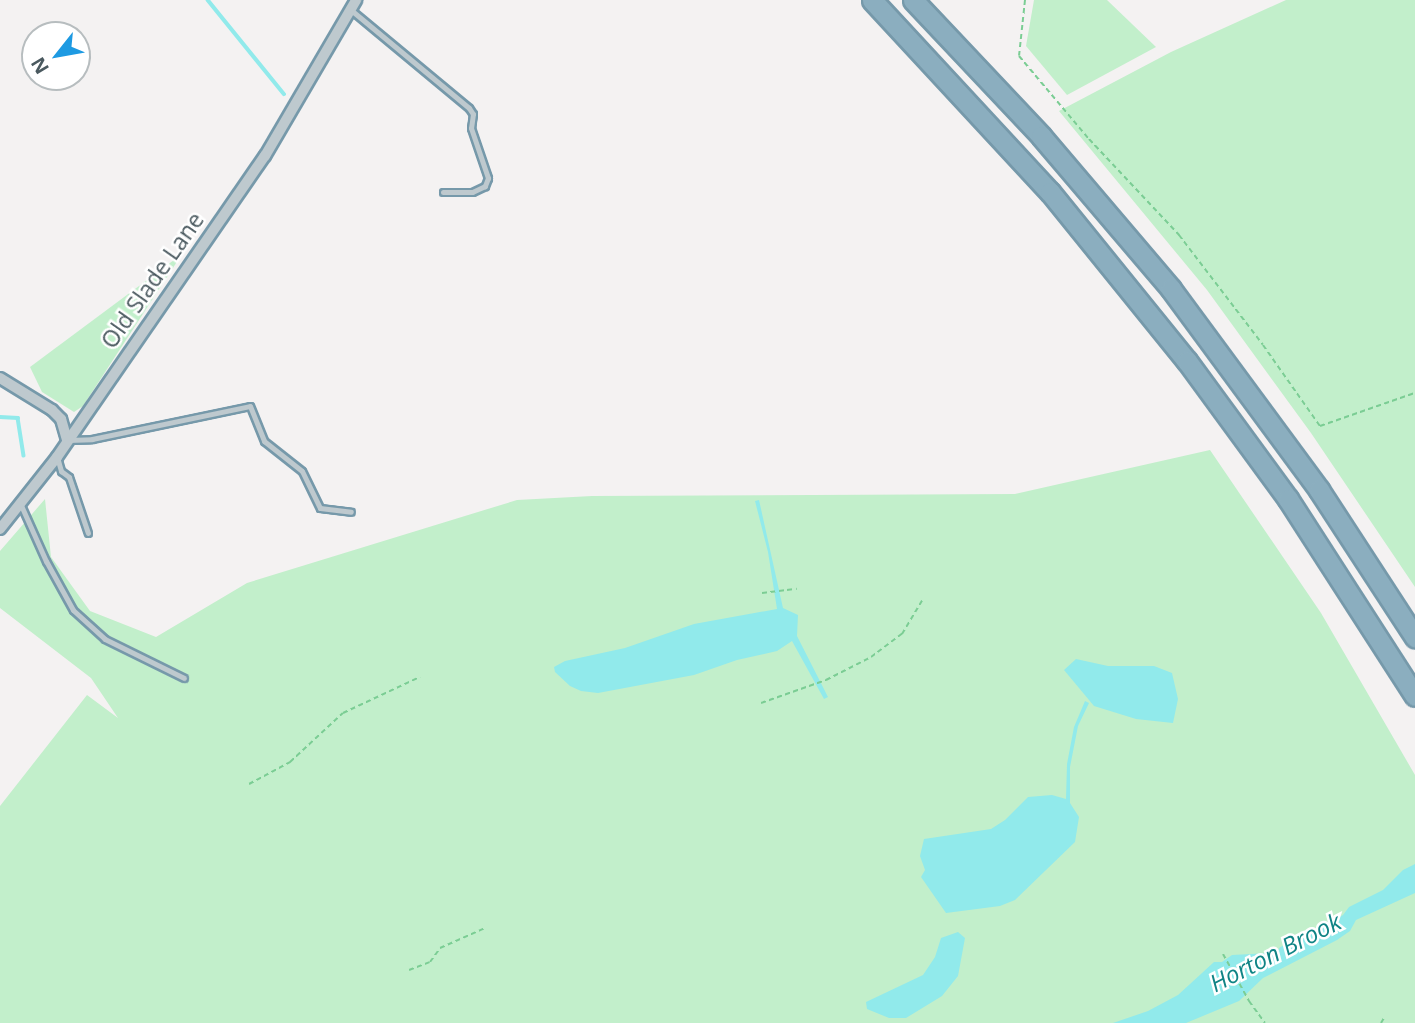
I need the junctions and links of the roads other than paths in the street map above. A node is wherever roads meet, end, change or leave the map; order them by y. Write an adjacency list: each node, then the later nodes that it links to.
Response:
1 (872, 0): 14 (highway)
2 (913, 0): 12 (highway)
3 (353, 5): 4 (lane); 6 (street, Old Slade Lane)
4 (443, 192)
5 (0, 378): 6 (street)
6 (68, 440): 7 (street, Old Slade Lane); 9 (lane)
7 (57, 457): 8 (street, Old Slade Lane); 11 (lane)
8 (20, 503): 10 (street, Old Slade Lane); 13 (lane)
9 (351, 512)
10 (0, 529)
11 (88, 533)
12 (1415, 637)
13 (184, 678)
14 (1415, 696)

